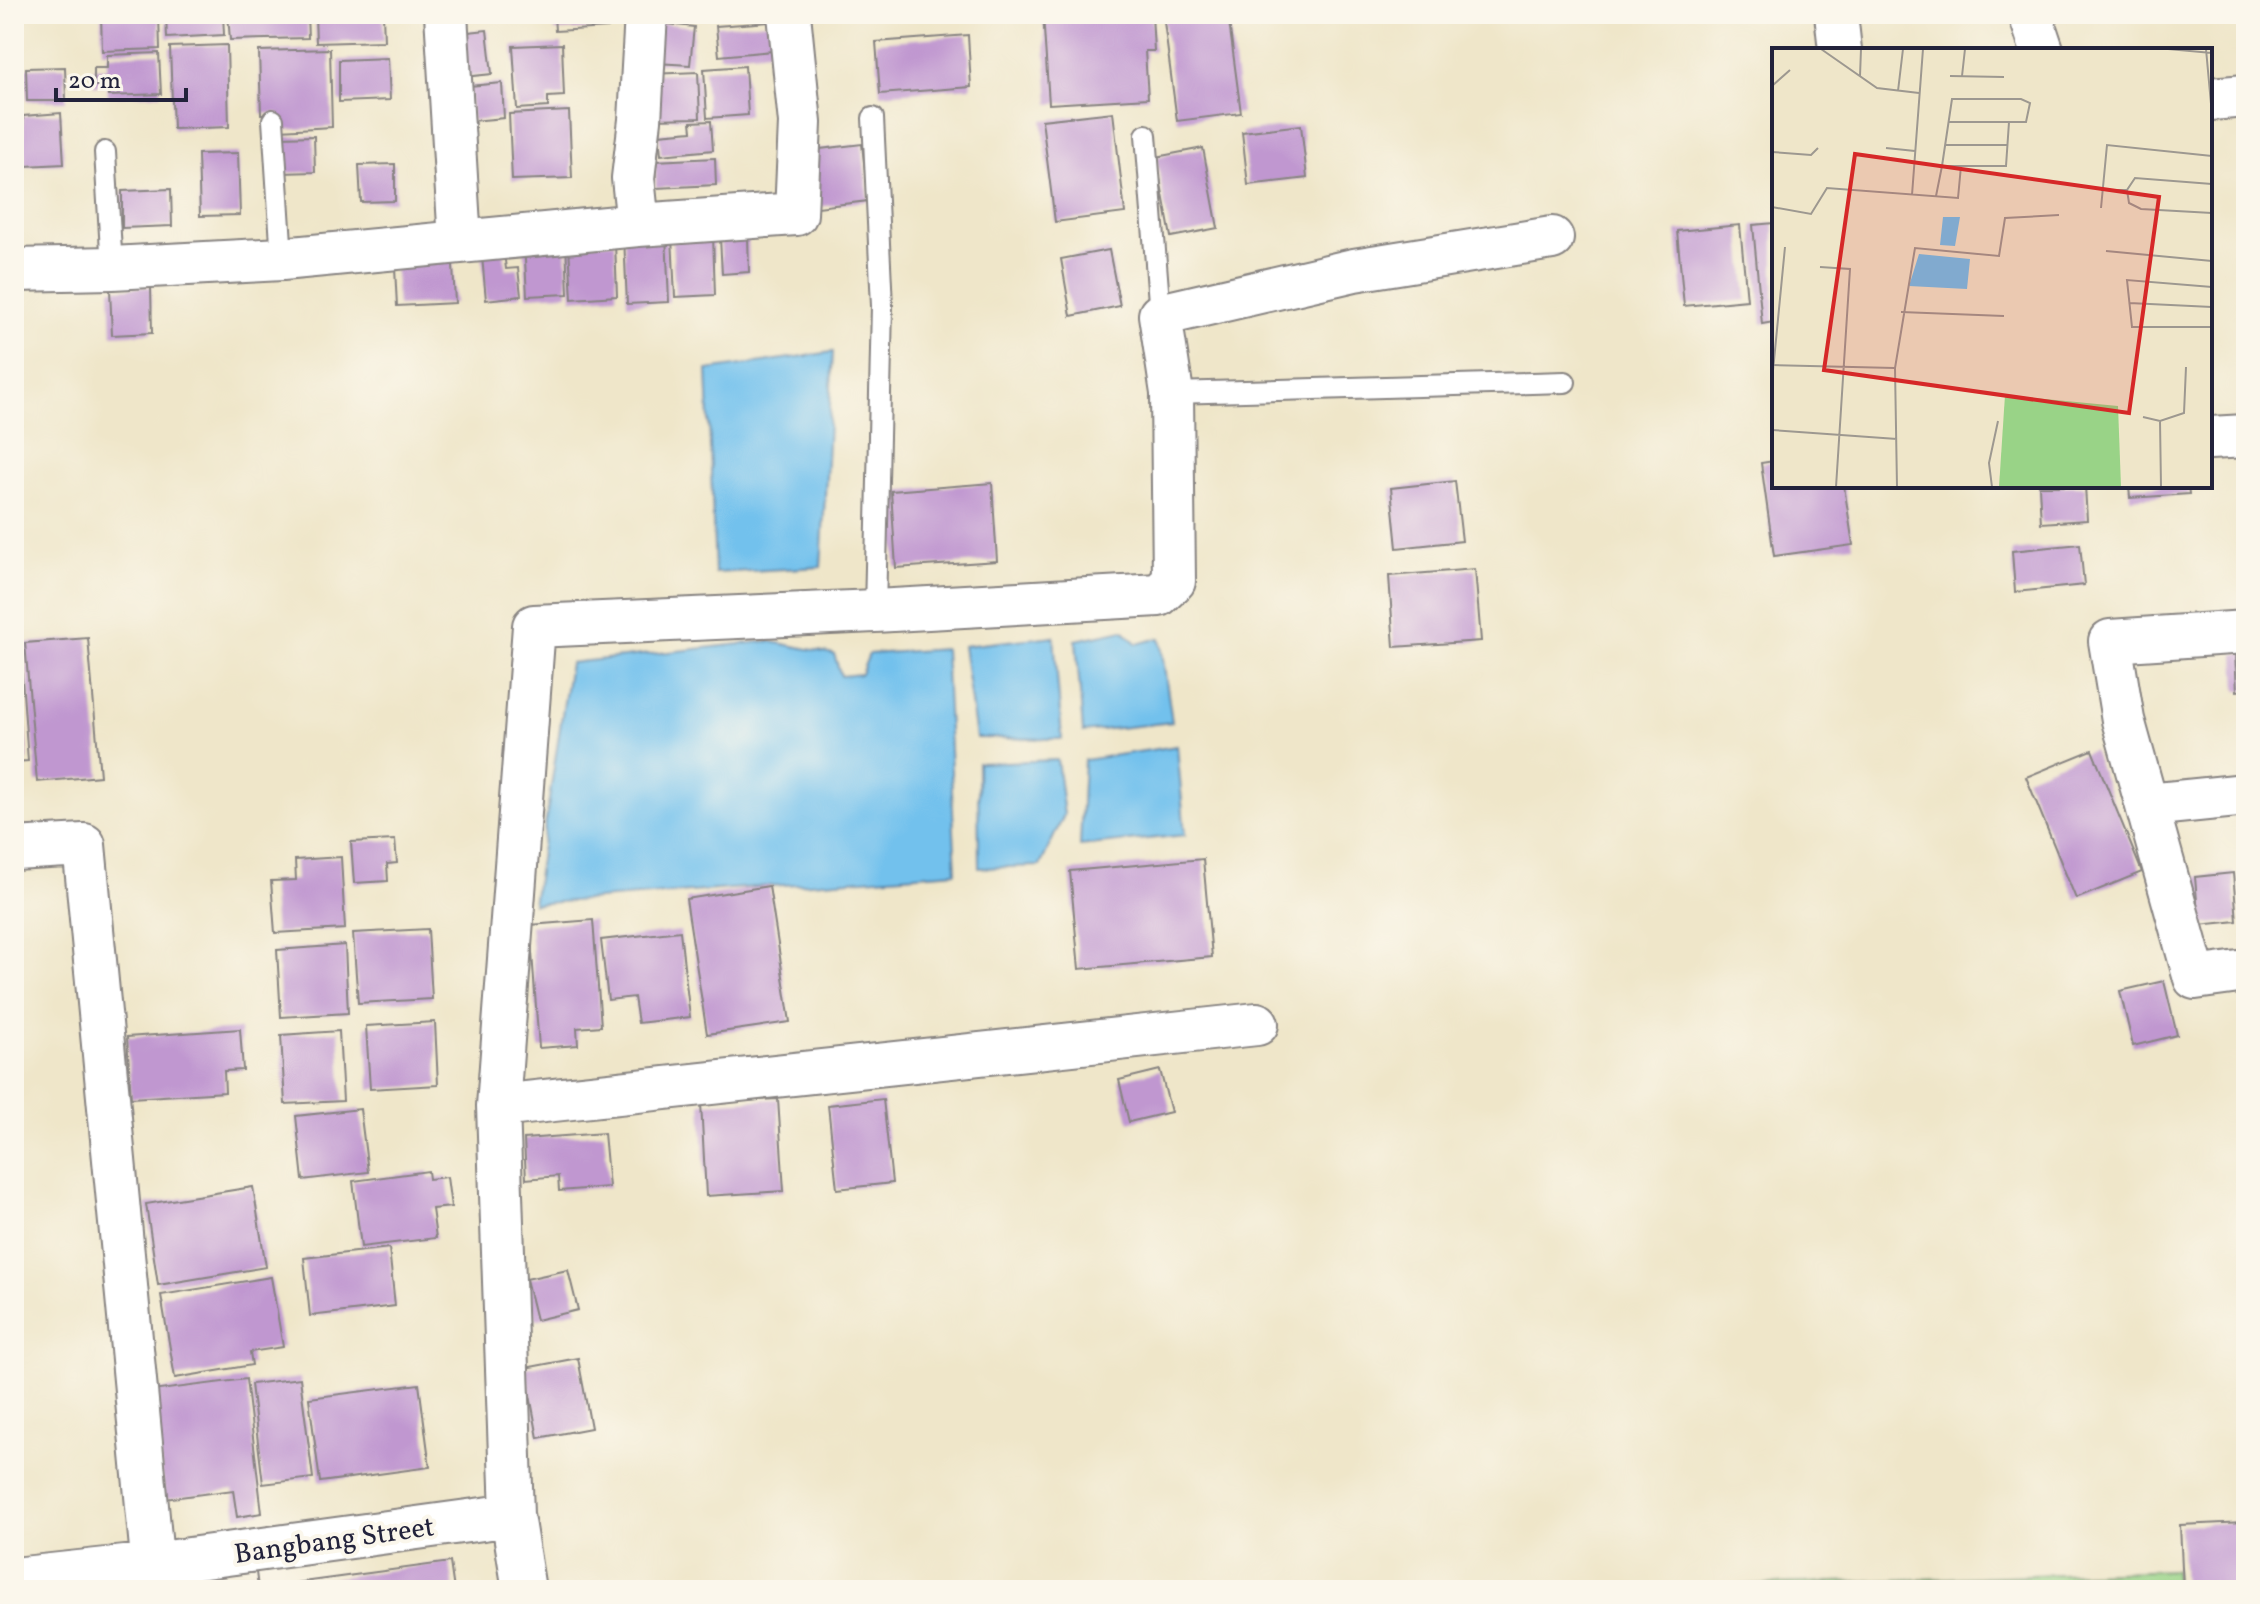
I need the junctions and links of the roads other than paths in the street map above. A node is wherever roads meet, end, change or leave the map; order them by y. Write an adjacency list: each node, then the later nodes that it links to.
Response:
1 (446, 14): 16 (street)
2 (646, 14): 14 (street)
3 (789, 14): 14 (street)
4 (1836, 14): 6 (street)
5 (2030, 14): 7 (street)
6 (1840, 48)
7 (2041, 48)
8 (2246, 96): 9 (street)
9 (2212, 99)
10 (873, 118): 25 (lane)
11 (273, 120): 17 (lane)
12 (1146, 135): 20 (lane)
13 (105, 152): 18 (lane)
14 (638, 225): 16 (street)
15 (1552, 238): 20 (street)
16 (460, 242): 17 (street)
17 (282, 259): 18 (street)
18 (112, 268): 19 (street)
19 (14, 270)
20 (1160, 315): 22 (street)
21 (1565, 382): 22 (lane)
22 (1172, 393): 25 (street)
23 (2246, 436): 24 (street)
24 (2212, 438)
25 (875, 611): 32 (street)
26 (2246, 632): 28 (street)
27 (2246, 795): 28 (street)
28 (2148, 805): 30 (street)
29 (14, 849): 34 (street)
30 (2246, 971)
31 (1257, 1024): 32 (street)
32 (498, 1106): 33 (street)
33 (512, 1515): 34 (street, Bangbang Street); 36 (street)
34 (154, 1577): 35 (street, Bangbang Street)
35 (14, 1579)
36 (524, 1590)

